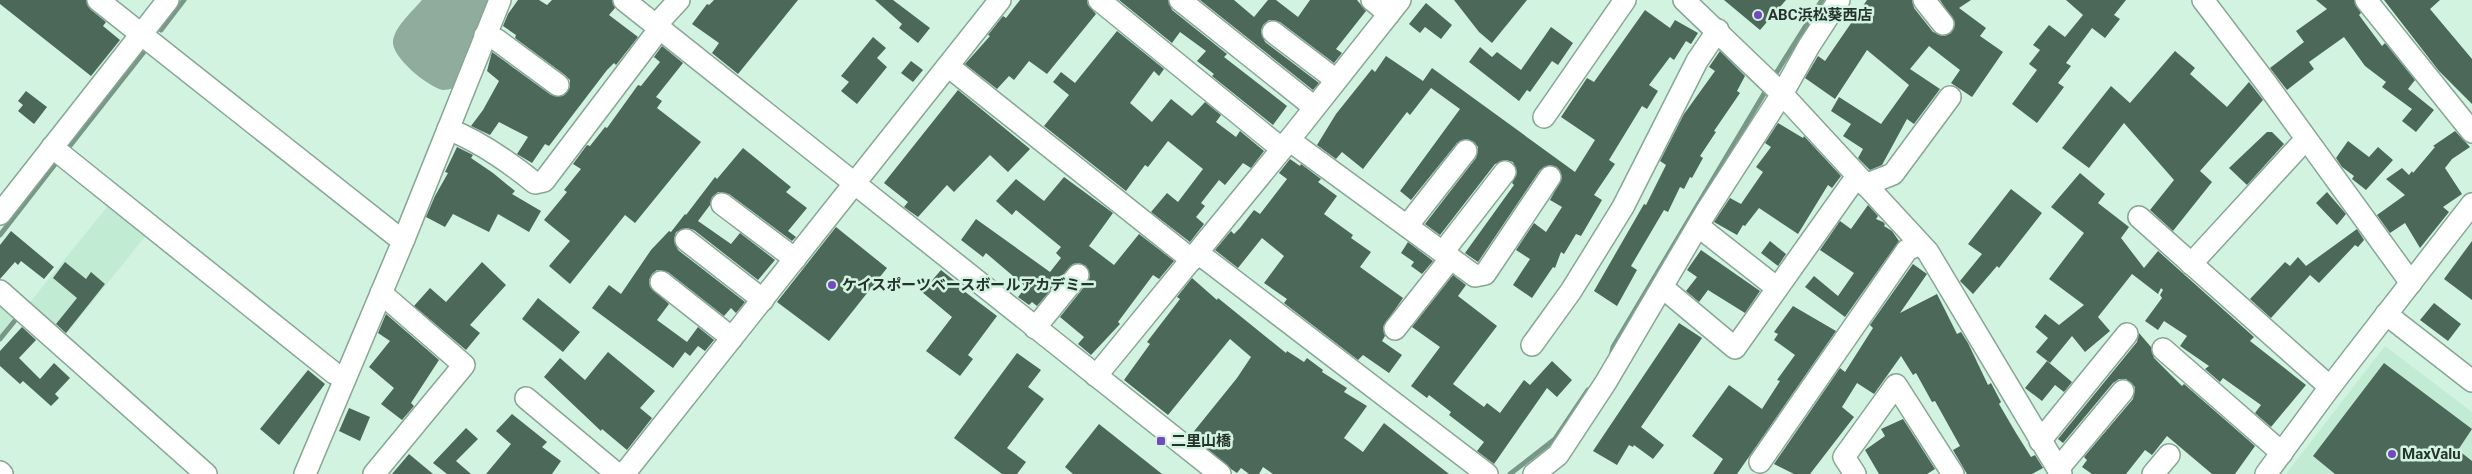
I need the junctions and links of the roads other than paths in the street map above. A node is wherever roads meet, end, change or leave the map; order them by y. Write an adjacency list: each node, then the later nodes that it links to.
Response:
1 (98, 0): 21 (street)
2 (168, 0): 21 (street)
3 (500, 0): 22 (street)
4 (624, 0): 18 (street)
5 (679, 0): 18 (street)
6 (1000, 0): 23 (street)
7 (1099, 0): 33 (street)
8 (1180, 0): 28 (street)
9 (1372, 0): 16 (street)
10 (1625, 0): 29 (street)
11 (1684, 0): 19 (street)
12 (1839, 0): 26 (street)
13 (1924, 0): 17 (street)
14 (2203, 0): 32 (street)
15 (2368, 1): 31 (street)
16 (1394, 7): 24 (street)
17 (1943, 24)
18 (658, 27): 30 (street); 39 (street)
19 (1718, 30): 26 (street); 66 (street)
20 (1273, 32): 24 (street)
21 (141, 34): 34 (street); 46 (street)
22 (485, 36): 25 (street); 30 (street)
23 (948, 66): 39 (street); 50 (street)
24 (1336, 80): 28 (street)
25 (558, 86)
26 (1782, 94): 38 (street); 45 (street)
27 (1950, 97): 38 (street)
28 (1314, 107): 33 (street)
29 (1544, 117)
30 (448, 129): 46 (street)
31 (2472, 132)
32 (2306, 138): 52 (street); 55 (street)
33 (1286, 145): 44 (street); 50 (street)
34 (52, 147): 42 (street); 69 (street)
35 (1466, 151): 44 (street)
36 (1505, 172): 49 (street)
37 (1550, 177): 49 (street)
38 (1861, 180): 48 (street); 57 (street)
39 (855, 184): 51 (street); 62 (street)
40 (722, 204): 51 (street)
41 (2472, 204): 55 (street)
42 (0, 214)
43 (2138, 217): 52 (street)
44 (1407, 226): 49 (street)
45 (1698, 226): 56 (street); 57 (street)
46 (404, 239): 59 (street)
47 (686, 240): 60 (street)
48 (1920, 244): 74 (street); 77 (street)
49 (1447, 255): 63 (street)
50 (1195, 257): 68 (street); 85 (street)
51 (795, 259): 60 (street)
52 (2191, 264): 71 (street)
53 (1078, 275): 62 (street)
54 (661, 282): 65 (street)
55 (2411, 283): 61 (street)
56 (1662, 287): 57 (street); 86 (street)
57 (1777, 288)
58 (0, 291): 79 (street)
59 (381, 293): 69 (street); 81 (street)
60 (763, 300): 65 (street)
61 (2386, 314): 70 (street); 71 (street)
62 (1035, 328): 68 (street)
63 (1395, 329)
64 (2128, 334): 74 (street)
65 (732, 338): 83 (street)
66 (1532, 345)
67 (2162, 349): 75 (street)
68 (1096, 376): 84 (street)
69 (345, 378): 80 (street)
70 (2472, 381)
71 (2330, 388): 75 (street)
72 (2122, 391): 78 (street)
73 (526, 398): 82 (street)
74 (2040, 441): 78 (street)
75 (2282, 453): 90 (street)
76 (2169, 455): 89 (street)
77 (1760, 462)
78 (2060, 472)
79 (206, 474)
80 (305, 474)
81 (374, 474)
82 (617, 474)
83 (624, 474)
84 (1220, 474)
85 (1487, 474)
86 (1534, 474)
87 (1855, 474): 88 (street)
88 (1953, 474)
89 (2153, 474)
90 (2266, 474)

